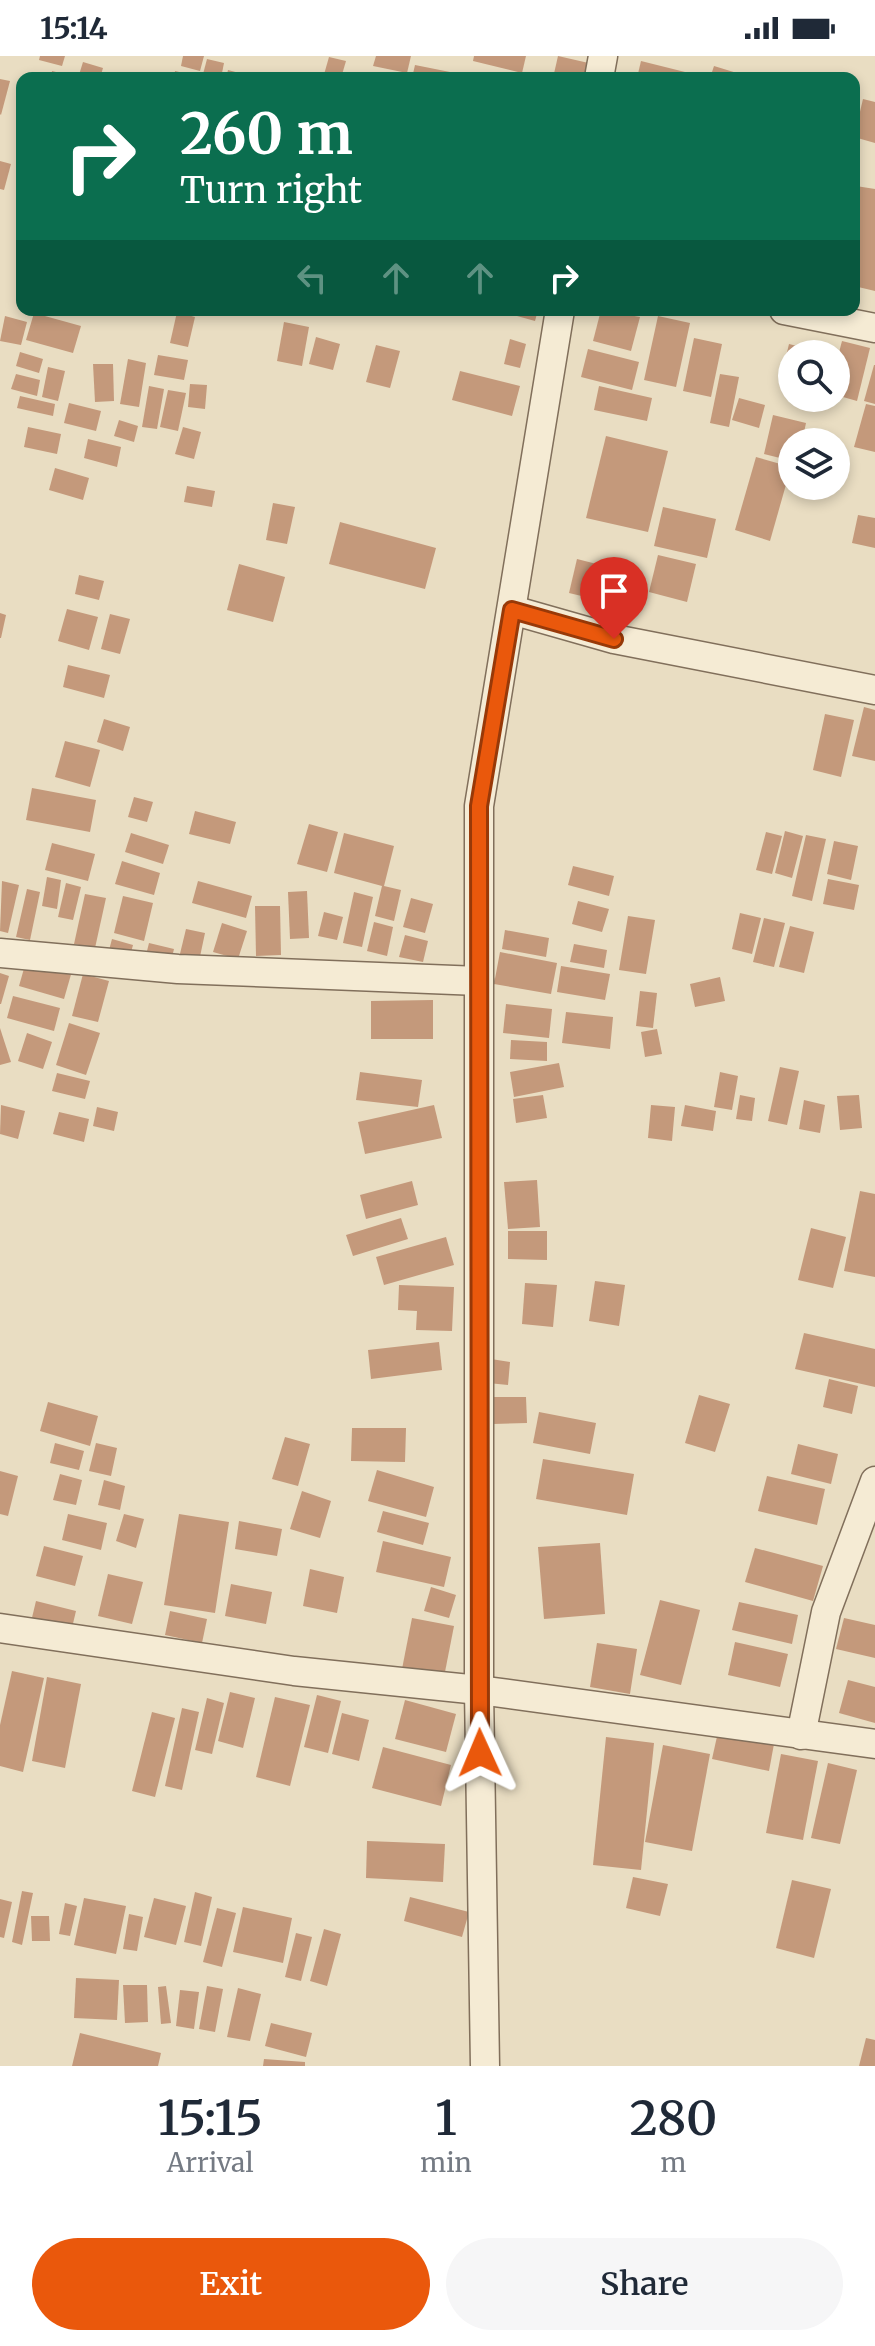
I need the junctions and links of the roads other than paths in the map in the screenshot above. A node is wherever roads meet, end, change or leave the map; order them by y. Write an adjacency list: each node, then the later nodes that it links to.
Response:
1 (559, 316): 4 (street)
2 (814, 316): 3 (street)
3 (875, 328)
4 (512, 610): 5 (street); 7 (street)
5 (875, 690)
6 (0, 953): 7 (street)
7 (479, 981): 10 (street)
8 (875, 1481): 11 (street)
9 (0, 1628): 10 (street)
10 (479, 1690): 11 (street); 13 (street)
11 (801, 1735): 12 (street)
12 (875, 1744)
13 (485, 2066)

